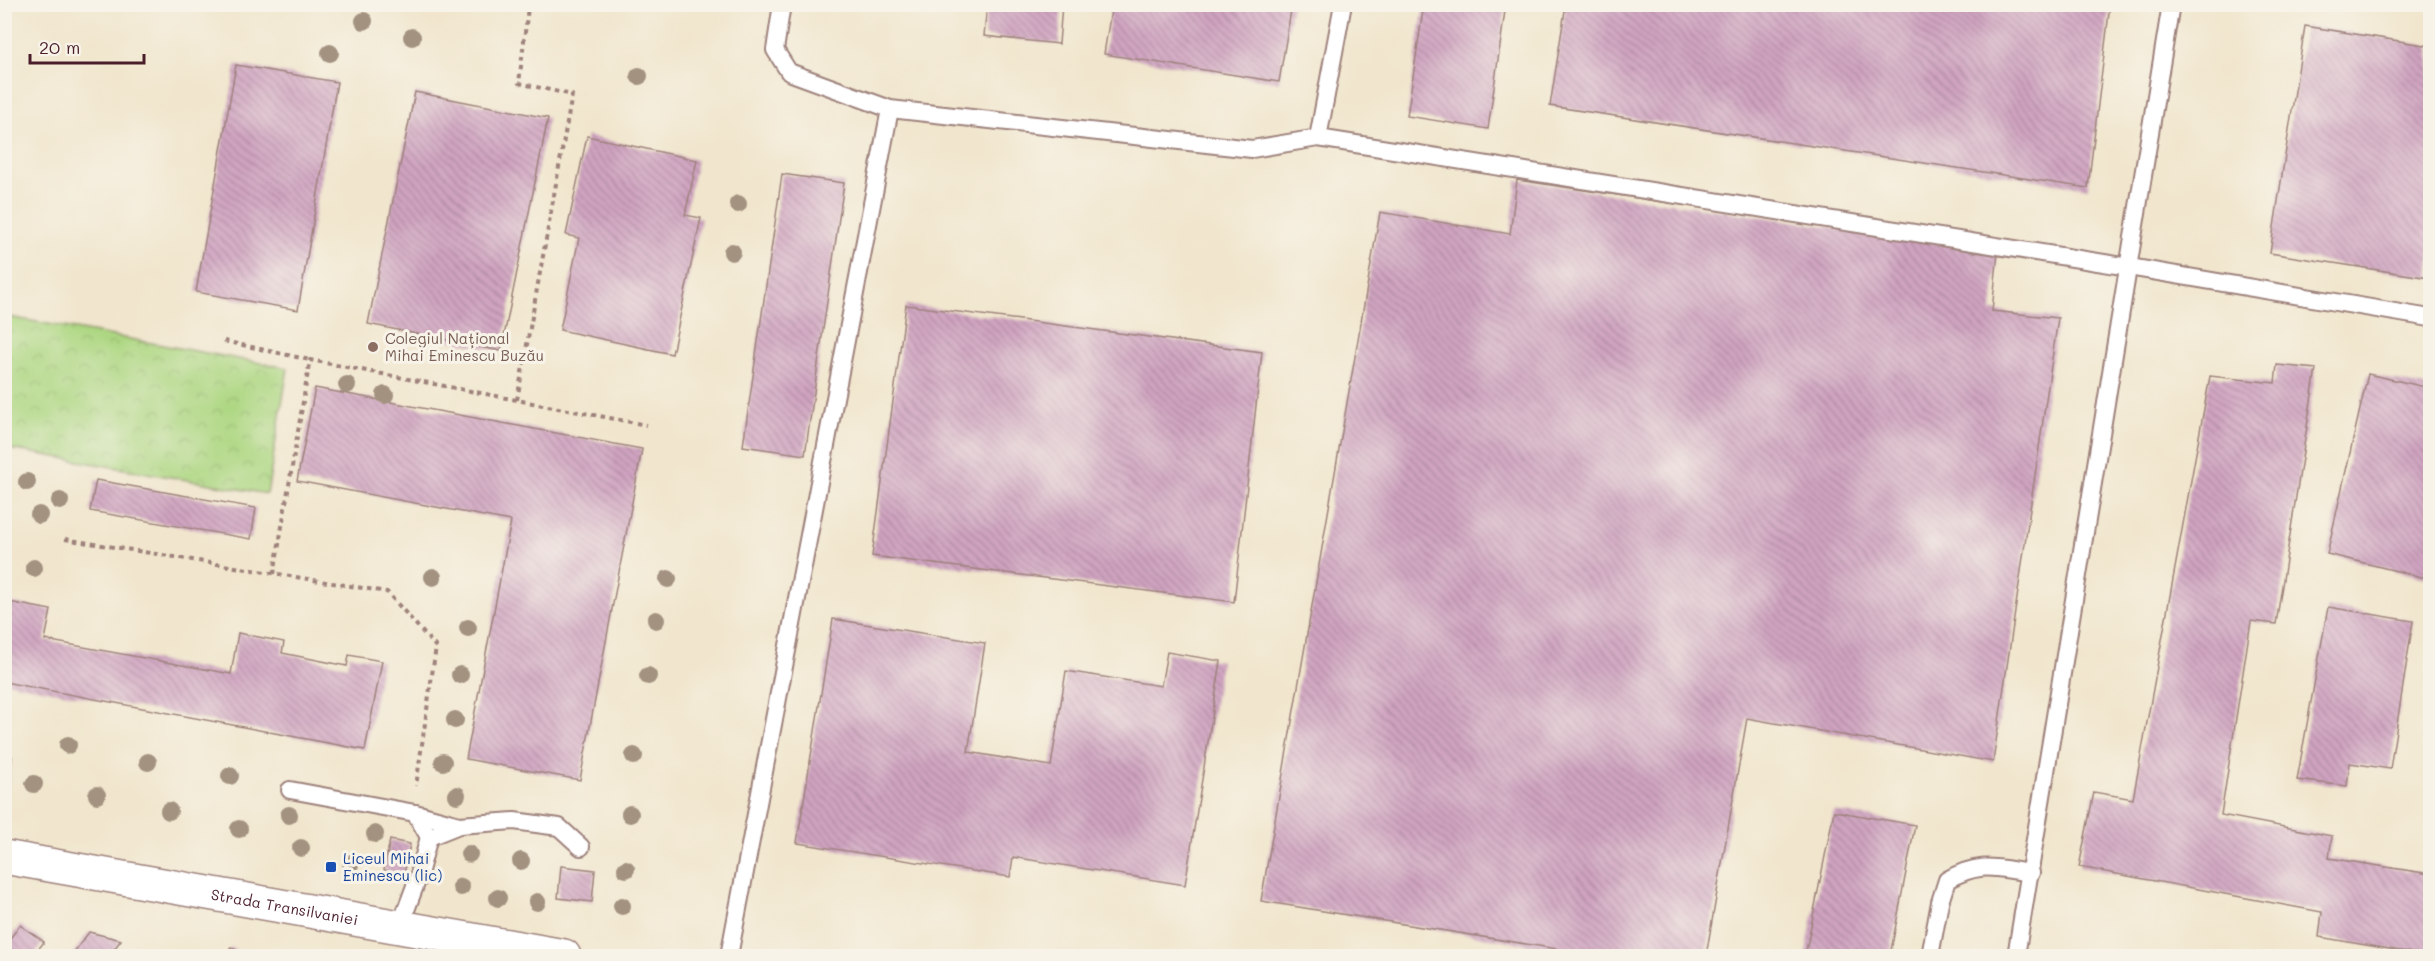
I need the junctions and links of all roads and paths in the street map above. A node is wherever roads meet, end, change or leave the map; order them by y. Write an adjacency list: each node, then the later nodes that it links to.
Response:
1 (782, 4): 5 (lane)
2 (1343, 4): 6 (lane)
3 (2172, 4): 7 (lane)
4 (528, 7): 11 (path)
5 (890, 109): 6 (lane); 24 (lane)
6 (1318, 138): 7 (lane)
7 (2129, 267): 8 (lane); 21 (lane)
8 (2430, 318)
9 (224, 341): 10 (path)
10 (310, 360): 11 (path); 14 (path)
11 (517, 400): 12 (path)
12 (646, 425)
13 (65, 539): 14 (path)
14 (274, 574): 16 (path)
15 (290, 790): 16 (lane)
16 (415, 813): 17 (lane); 18 (lane)
17 (459, 825): 18 (lane); 19 (lane)
18 (429, 837): 22 (lane)
19 (581, 848)
20 (4, 857): 22 (main road, Strada Transilvaniei)
21 (2031, 873): 25 (lane); 26 (lane)
22 (399, 926): 23 (main road, Strada Transilvaniei)
23 (564, 957)
24 (729, 957)
25 (1930, 957)
26 (2016, 957)

